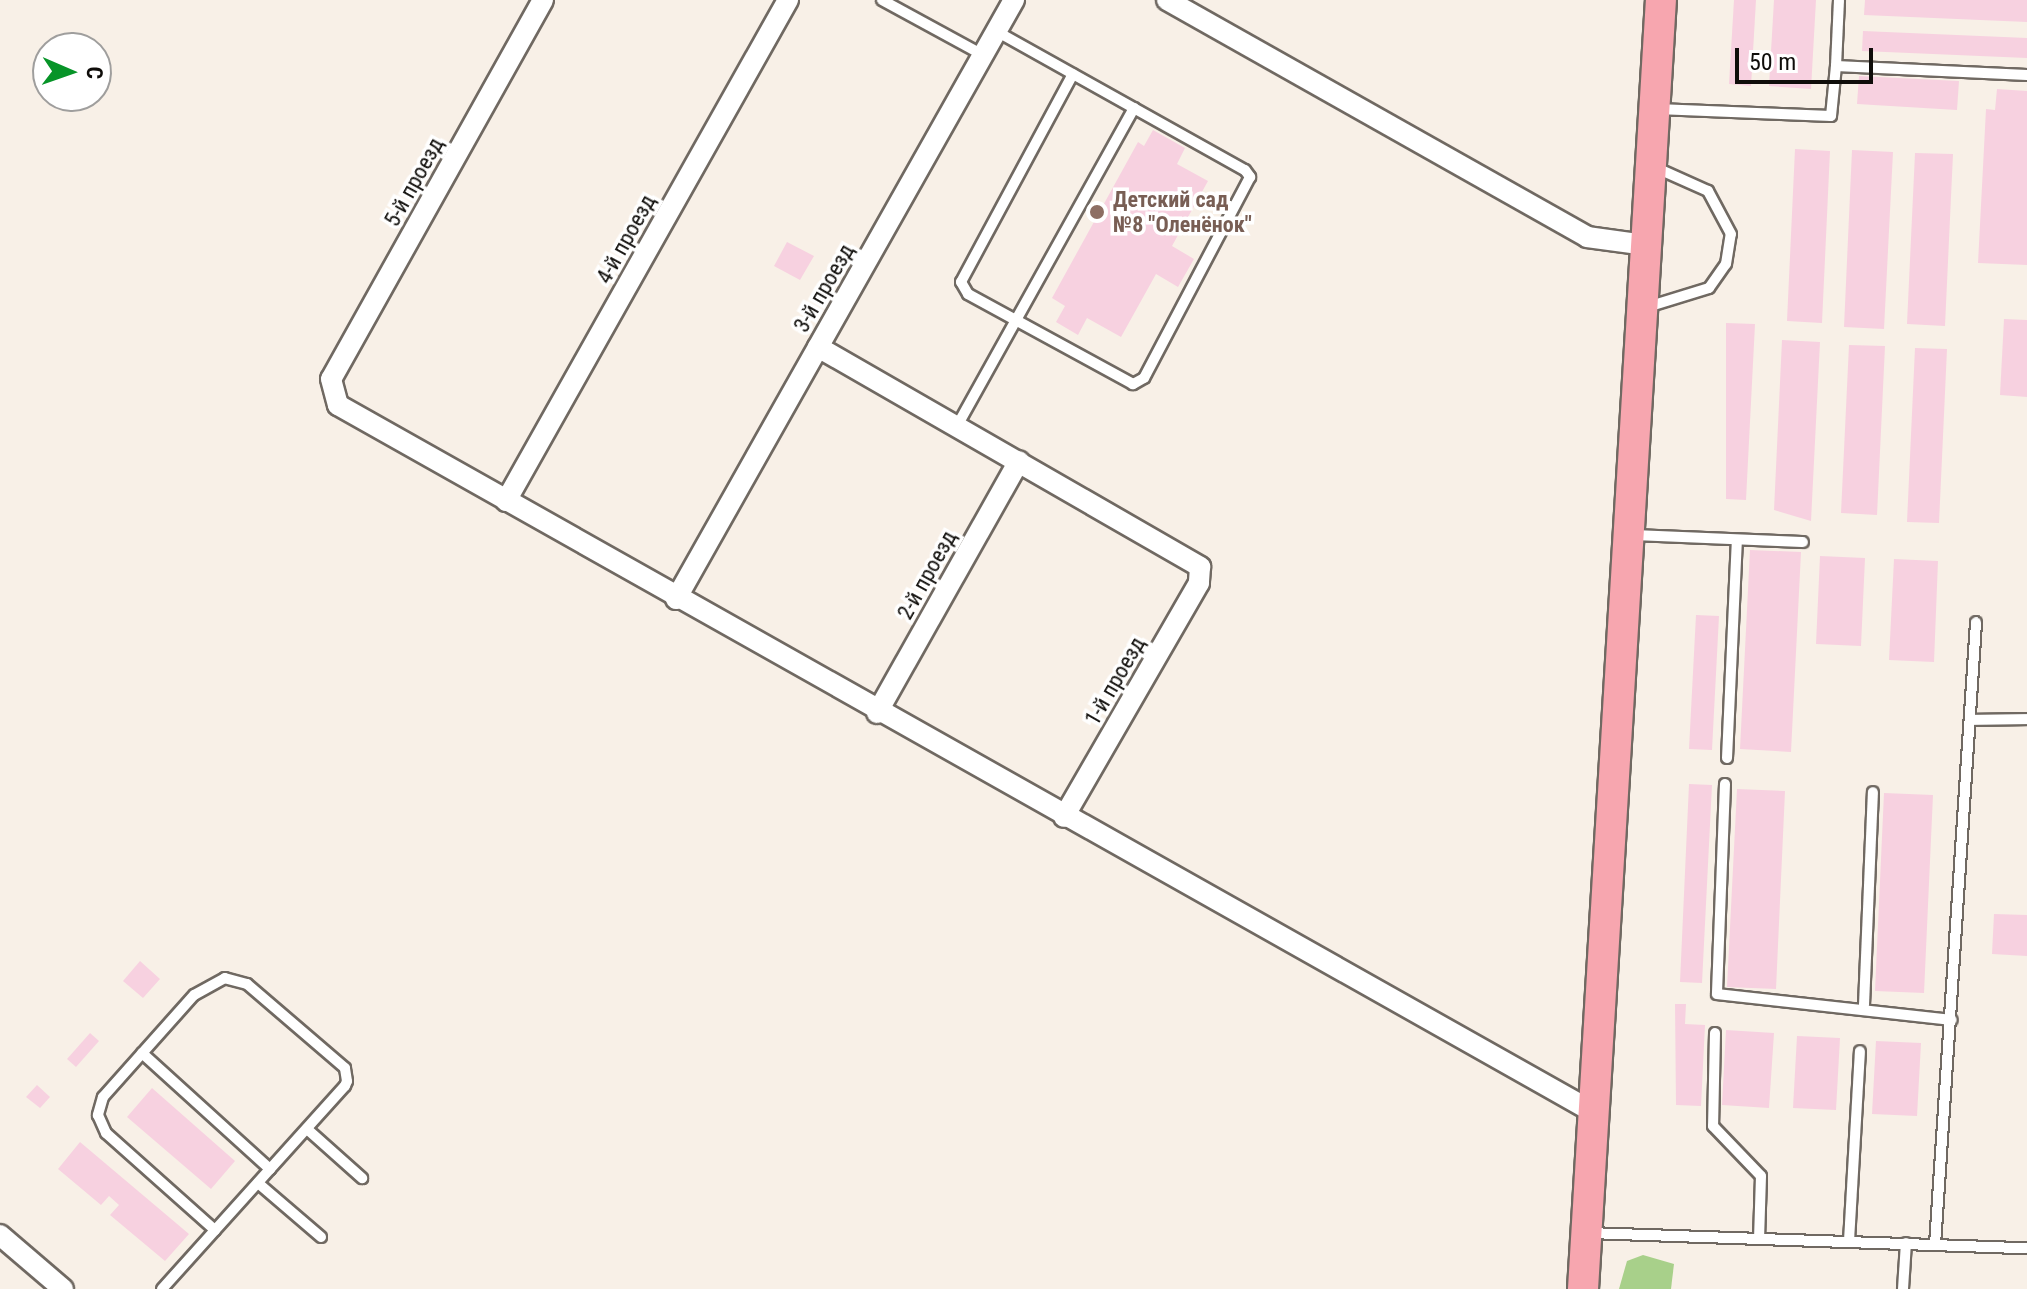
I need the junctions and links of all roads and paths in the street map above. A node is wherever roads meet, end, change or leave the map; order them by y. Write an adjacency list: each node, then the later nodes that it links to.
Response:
1 (543, 0): 22 (street, 5-й проезд)
2 (788, 0): 22 (street, 4-й проезд)
3 (882, 0): 9 (lane)
4 (1014, 0): 8 (street, 3-й проезд)
5 (1167, 0): 16 (street)
6 (1661, 0): 14 (main road)
7 (1839, 0): 10 (lane)
8 (996, 31): 9 (street, 3-й проезд); 11 (lane)
9 (983, 55): 19 (street, 3-й проезд)
10 (1836, 66): 12 (lane); 14 (lane)
11 (1073, 74): 13 (lane); 18 (lane)
12 (2027, 75)
13 (1134, 108): 18 (lane); 18 (lane)
14 (1655, 108): 15 (main road)
15 (1651, 166): 16 (main road); 17 (lane)
16 (1646, 245): 17 (main road)
17 (1642, 309): 23 (main road)
18 (1016, 320): 20 (lane)
19 (818, 347): 20 (street); 26 (street, 3-й проезд)
20 (957, 426): 21 (street)
21 (1019, 461): 28 (street, 2-й проезд); 34 (street, 1-й проезд)
22 (506, 501): 26 (street)
23 (1629, 535): 24 (lane); 40 (main road)
24 (1737, 540): 25 (lane); 31 (lane)
25 (1803, 542)
26 (676, 599): 28 (street)
27 (1976, 622): 30 (lane)
28 (877, 713): 34 (street)
29 (2027, 719): 30 (lane)
30 (1970, 720): 36 (lane)
31 (1727, 758)
32 (1725, 784): 35 (lane)
33 (1873, 792): 35 (lane)
34 (1064, 817): 40 (street)
35 (1864, 1005): 36 (lane)
36 (1952, 1020): 52 (lane)
37 (1715, 1033): 49 (lane)
38 (1860, 1051): 50 (lane)
39 (142, 1053): 41 (lane); 42 (lane); 45 (lane)
40 (1593, 1112): 46 (main road)
41 (307, 1129): 42 (lane); 43 (lane)
42 (270, 1169): 44 (lane)
43 (362, 1178)
44 (258, 1183): 45 (lane); 48 (lane)
45 (215, 1230): 55 (lane)
46 (1586, 1233): 49 (lane); 56 (main road)
47 (0, 1235): 54 (street)
48 (321, 1237)
49 (1759, 1238): 50 (lane)
50 (1849, 1241): 51 (lane)
51 (1906, 1243): 52 (lane); 57 (lane)
52 (1935, 1245): 53 (lane)
53 (2027, 1248)
54 (63, 1289)
55 (162, 1289)
56 (1583, 1289)
57 (1903, 1289)

